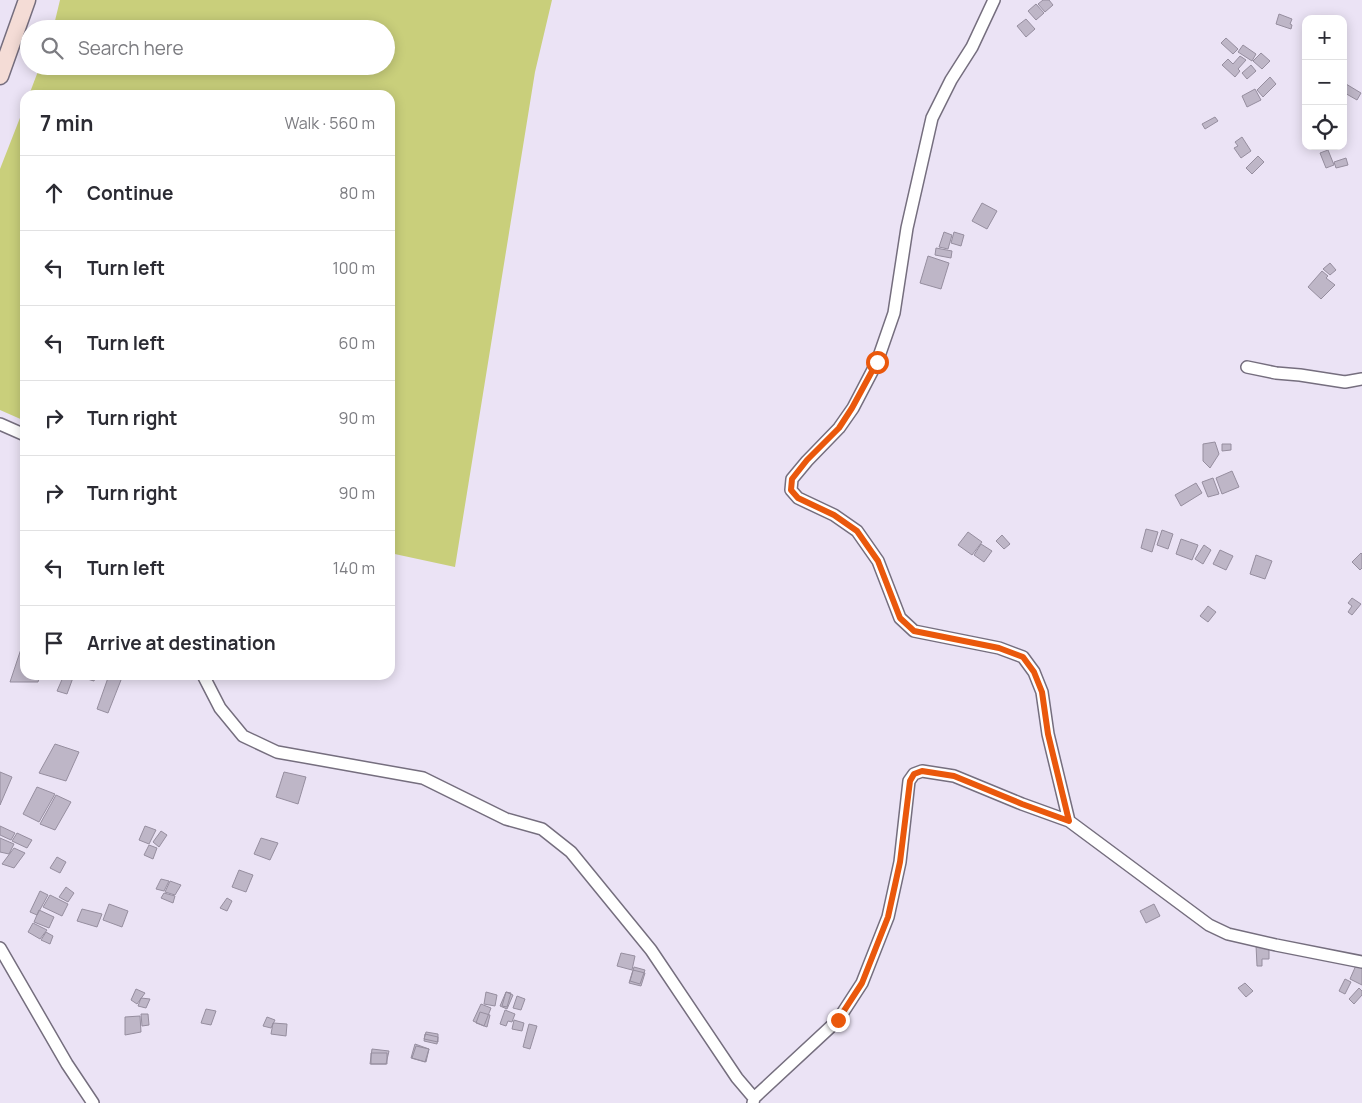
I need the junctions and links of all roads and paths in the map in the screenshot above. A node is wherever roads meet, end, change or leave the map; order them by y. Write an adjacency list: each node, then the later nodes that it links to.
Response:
1 (27, 0): 3 (main road)
2 (994, 0): 9 (street)
3 (0, 76)
4 (1247, 366): 5 (street)
5 (1362, 379)
6 (0, 424): 7 (street)
7 (20, 434)
8 (206, 680): 12 (street)
9 (1069, 821): 11 (street); 12 (street)
10 (0, 948): 13 (street)
11 (1362, 962)
12 (754, 1100)
13 (93, 1103)

